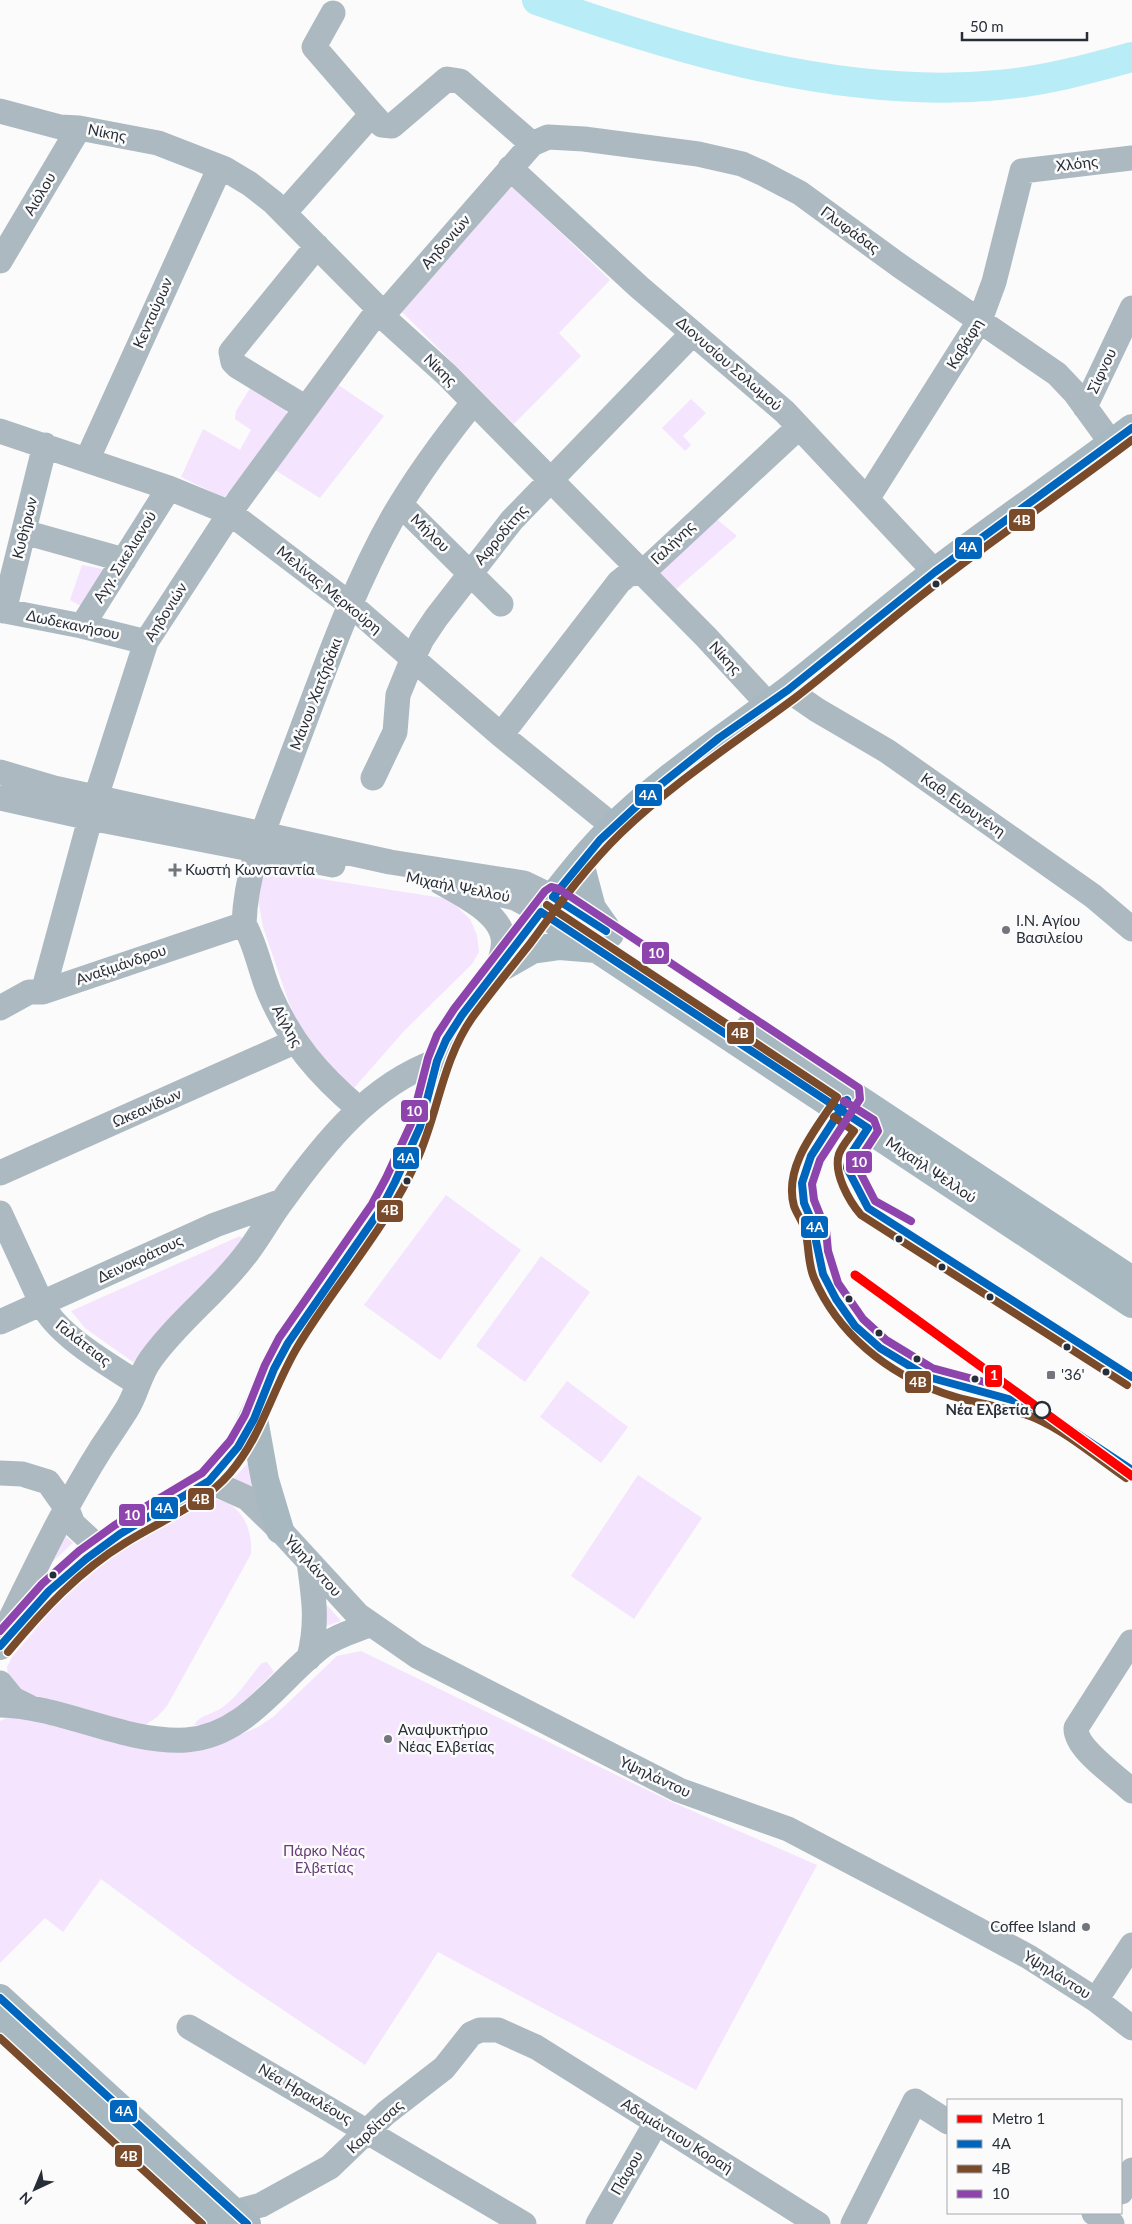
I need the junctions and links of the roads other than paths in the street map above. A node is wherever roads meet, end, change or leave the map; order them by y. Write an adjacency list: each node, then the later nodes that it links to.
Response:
1 (333, 13): 3 (street)
2 (0, 111): 4 (street, Νίκης)
3 (372, 114): 5 (street); 10 (street)
4 (69, 128): 7 (street, Νίκης); 12 (street, Αιόλου)
5 (532, 144): 8 (street, Αηδονιών); 15 (street, Γλυφάδας)
6 (1132, 158): 9 (street, Χλόης)
7 (220, 167): 10 (street, Νίκης); 24 (street, Κενταύρων)
8 (510, 168): 14 (street, Αηδονιών); 16 (street, Διονυσίου Σολωμού)
9 (1022, 170): 15 (street, Καβάφη)
10 (284, 213): 11 (street, Νίκης)
11 (318, 246): 14 (street, Νίκης); 19 (street)
12 (0, 260)
13 (1132, 308): 18 (street, Σίφνου)
14 (381, 312): 17 (street, Νίκης); 19 (street, Αηδονιών)
15 (980, 320): 18 (street, Γλυφάδας); 27 (street, Καβάφη)
16 (693, 333): 20 (street, Διονυσίου Σολωμού); 25 (street, Αφροδίτης)
17 (473, 403): 25 (street, Νίκης); 28 (street, Μάνου Χατζηδάκι)
18 (1085, 407): 22 (street, Γλυφάδας)
19 (306, 408): 29 (street, Αηδονιών)
20 (799, 427): 27 (street, Διονυσίου Σολωμού); 34 (street, Γαλήνης)
21 (0, 431): 23 (street, Μελίνας Μερκούρη)
22 (1122, 436): 33 (main road)
23 (45, 445): 24 (street, Μελίνας Μερκούρη); 30 (street, Κυθήρων)
24 (87, 460): 26 (street, Μελίνας Μερκούρη)
25 (550, 480): 32 (street, Αφροδίτης); 34 (street, Νίκης)
26 (169, 488): 29 (street, Μελίνας Μερκούρη); 31 (street, Αγγ. Σικελιανού)
27 (867, 499): 33 (street, Διονυσίου Σολωμού)
28 (401, 505): 32 (street, Μήλου); 36 (street, Μάνου Χατζηδάκι)
29 (230, 513): 36 (street, Μελίνας Μερκούρη); 39 (street, Αηδονιών)
30 (24, 532): 31 (street); 37 (street, Κυθήρων)
31 (124, 560): 38 (street, Αγγ. Σικελιανού)
32 (470, 572): 35 (street, Μήλου); 40 (street, Αφροδίτης)
33 (935, 572): 41 (main road)
34 (642, 573): 41 (street, Νίκης); 42 (street, Γαλήνης)
35 (501, 604)
36 (351, 605): 40 (street, Μελίνας Μερκούρη); 48 (street, Μάνου Χατζηδάκι)
37 (2, 610): 38 (street, Δωδεκανήσου)
38 (82, 626): 39 (street, Δωδεκανήσου)
39 (146, 642): 46 (street, Αηδονιών)
40 (413, 658): 42 (street, Μελίνας Μερκούρη); 44 (street, Αφροδίτης)
41 (778, 697): 47 (main road); 54 (street, Καθ. Ευρυγένη)
42 (501, 735): 47 (street, Μελίνας Μερκούρη)
43 (0, 772): 46 (street, Μιχαήλ Ψελλού)
44 (373, 778)
45 (0, 798): 46 (street, Μιχαήλ Ψελλού)
46 (93, 807): 48 (street, Μιχαήλ Ψελλού); 58 (street, Αηδονιών)
47 (613, 826): 49 (main road)
48 (259, 842): 50 (street, Μιχαήλ Ψελλού); 51 (street, Μιχαήλ Ψελλού); 53 (street, Μάνου Χατζηδάκι)
49 (578, 865): 50 (street); 52 (main road); 55 (main road)
50 (502, 880): 52 (street, Μιχαήλ Ψελλού)
51 (440, 882): 52 (street, Μιχαήλ Ψελλού); 56 (street)
52 (547, 904): 55 (main road, Μιχαήλ Ψελλού); 56 (main road)
53 (244, 924): 58 (street, Αναξιμάνδρου); 60 (street, Αίγλης)
54 (1132, 929)
55 (604, 942): 56 (main road); 66 (main road, Μιχαήλ Ψελλού); 68 (main road, Μιχαήλ Ψελλού)
56 (498, 969): 61 (main road)
57 (0, 986): 58 (street)
58 (36, 992): 59 (street, Αναξιμάνδρου)
59 (0, 1008)
60 (294, 1042): 62 (street, Αίγλης); 63 (street, Ωκεανίδων)
61 (437, 1061): 62 (street); 71 (main road)
62 (359, 1109): 64 (street)
63 (0, 1173)
64 (282, 1200): 67 (street, Δεινοκράτους); 70 (street)
65 (0, 1213): 67 (street, Γαλάτειας)
66 (1132, 1280)
67 (42, 1304): 69 (street, Δεινοκράτους); 70 (street, Γαλάτειας)
68 (1132, 1304)
69 (0, 1322)
70 (137, 1383): 74 (street)
71 (254, 1418): 73 (main road); 75 (main road)
72 (0, 1473): 74 (street)
73 (209, 1481): 75 (street, Υψηλάντου); 76 (main road)
74 (67, 1509): 76 (street); 79 (street)
75 (280, 1530): 77 (street, Υψηλάντου)
76 (99, 1548): 81 (main road)
77 (309, 1562): 78 (street, Υψηλάντου); 82 (street)
78 (369, 1625): 82 (street); 89 (street, Υψηλάντου)
79 (0, 1640)
80 (1131, 1642): 86 (street)
81 (0, 1646)
82 (309, 1658): 85 (street)
83 (0, 1683): 85 (street)
84 (0, 1705): 85 (street)
85 (31, 1708)
86 (1132, 1791)
87 (1132, 1945): 89 (street)
88 (0, 1998): 99 (main road)
89 (1096, 2000): 92 (street, Υψηλάντου)
90 (0, 2024): 99 (main road)
91 (189, 2027): 96 (street, Νέα Ηρακλέους)
92 (1132, 2028)
93 (536, 2048): 95 (street, Αδαμάντιου Κοραή); 96 (street, Καρδίτσας)
94 (947, 2121): 103 (street)
95 (656, 2123): 101 (street, Πάφου); 102 (street, Αδαμάντιου Κοραή)
96 (369, 2131): 99 (street, Καρδίτσας); 100 (street, Νέα Ηρακλέους)
97 (1132, 2170): 98 (street)
98 (1122, 2190)
99 (221, 2220)
100 (524, 2224)
101 (598, 2224)
102 (818, 2224)
103 (853, 2224)

